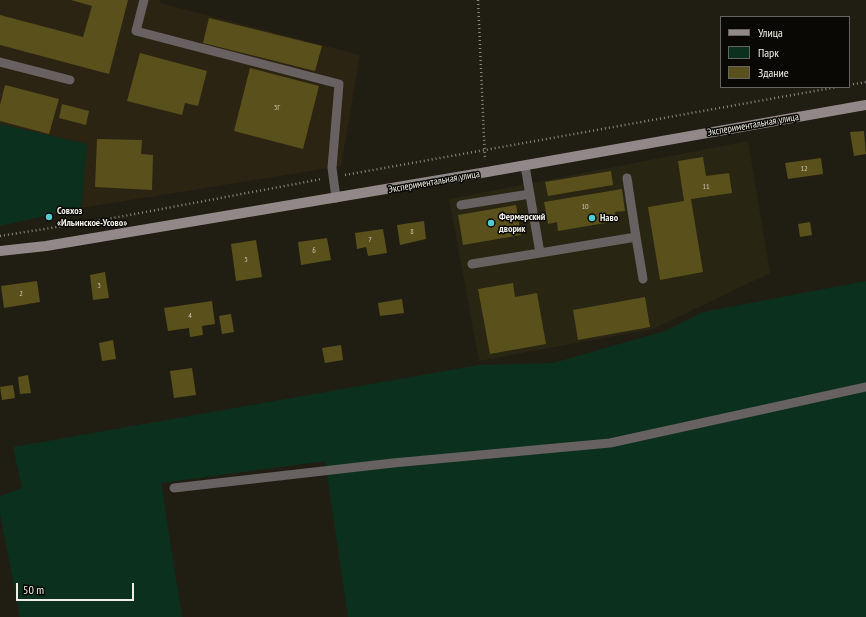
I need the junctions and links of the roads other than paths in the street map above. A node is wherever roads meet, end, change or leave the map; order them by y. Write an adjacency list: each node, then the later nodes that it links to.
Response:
1 (144, 0): 8 (lane)
2 (0, 62): 3 (lane)
3 (70, 80)
4 (866, 105): 5 (street, Экспериментальная улица)
5 (525, 166): 7 (lane); 8 (street, Экспериментальная улица)
6 (627, 178): 10 (lane)
7 (530, 194): 9 (lane); 12 (lane)
8 (336, 198): 11 (street, Экспериментальная улица)
9 (461, 205)
10 (636, 237): 12 (lane); 14 (lane)
11 (0, 251)
12 (540, 253): 13 (lane)
13 (472, 264)
14 (643, 279)
15 (866, 387): 16 (lane)
16 (174, 488)

